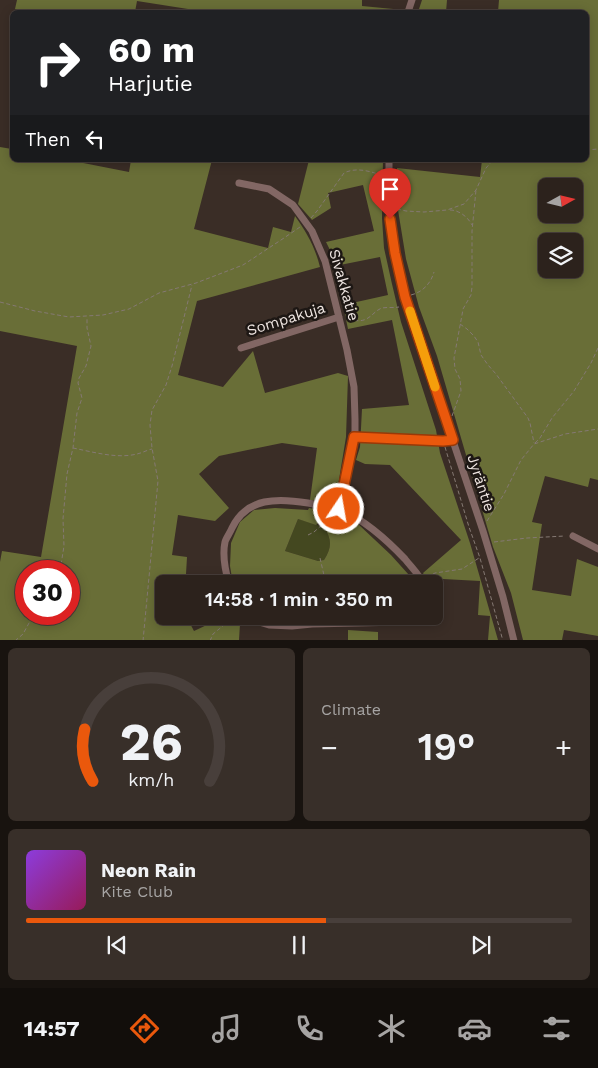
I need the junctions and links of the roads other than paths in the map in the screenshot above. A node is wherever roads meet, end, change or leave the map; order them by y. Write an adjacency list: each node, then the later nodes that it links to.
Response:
1 (389, 162): 6 (street, Jyräntie)
2 (239, 183): 3 (street, Sivakkatie)
3 (339, 319): 4 (street, Sompakuja); 5 (street, Sivakkatie)
4 (241, 348)
5 (354, 437): 6 (street); 7 (street, Sivakkatie)
6 (453, 440): 14 (street, Jyräntie)
7 (338, 509): 10 (street); 11 (street)
8 (573, 536): 9 (street)
9 (598, 549)
10 (226, 575)
11 (417, 575)
12 (270, 625): 13 (street)
13 (302, 625)
14 (514, 640)

